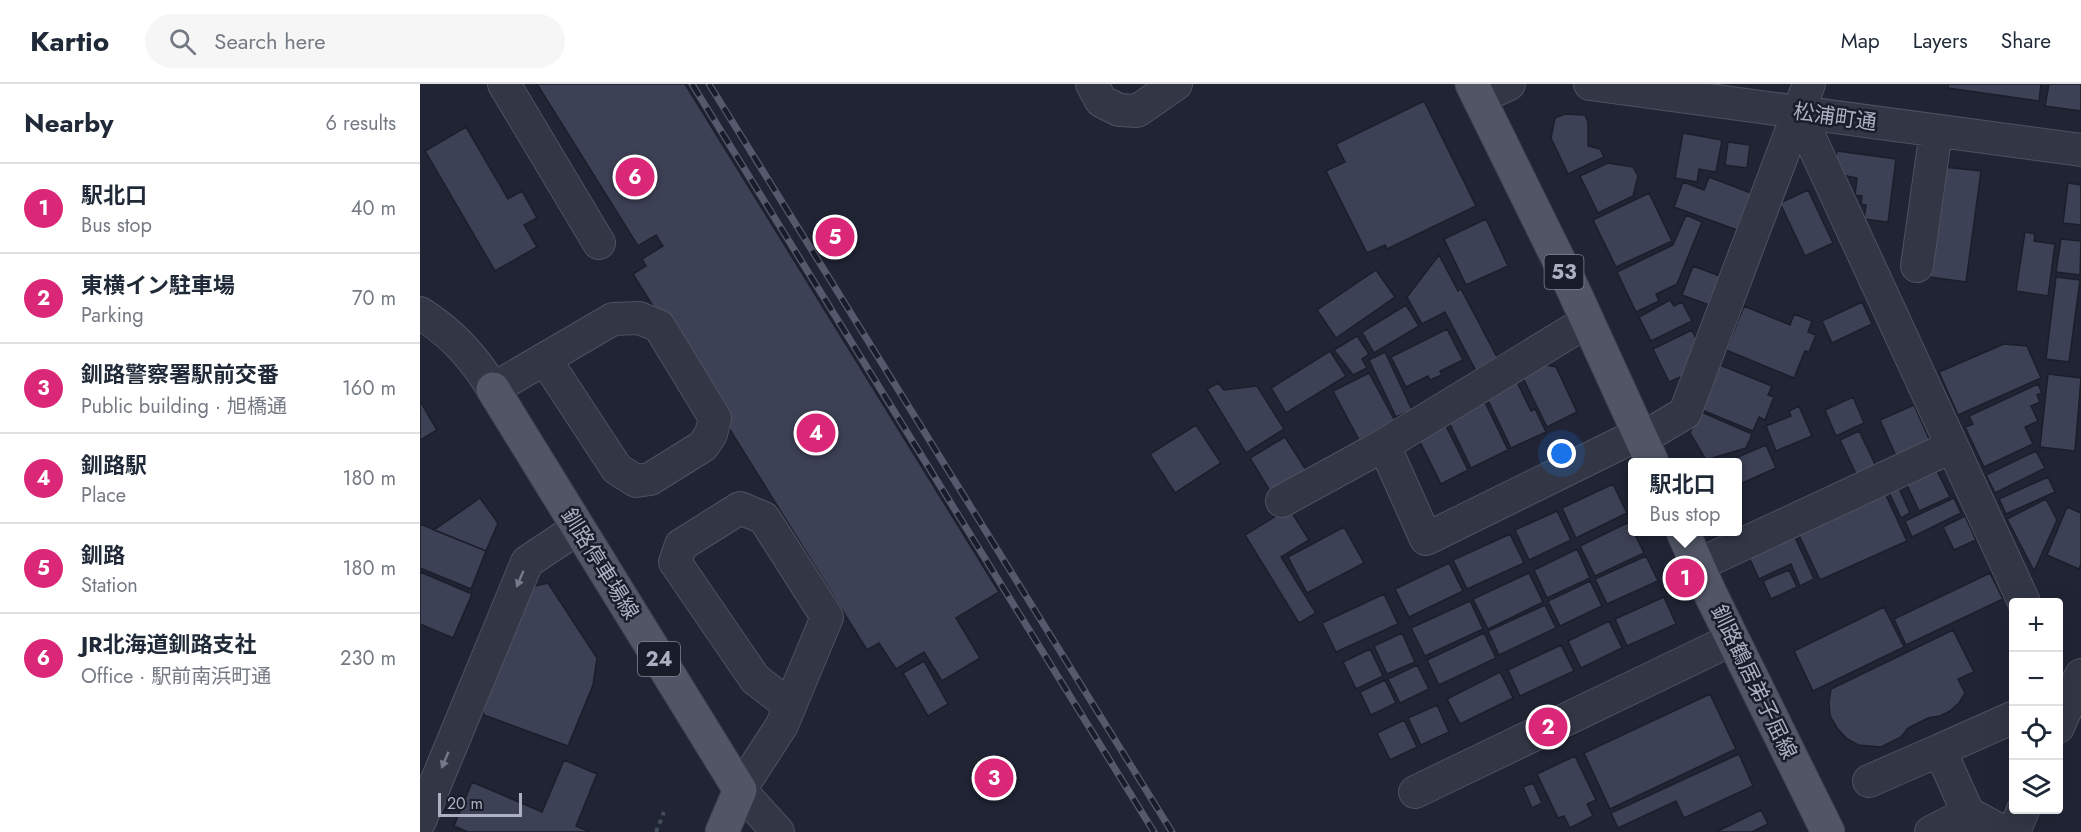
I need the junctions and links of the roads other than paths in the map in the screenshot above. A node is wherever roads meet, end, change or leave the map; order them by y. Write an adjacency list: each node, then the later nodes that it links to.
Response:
1 (504, 84): 11 (street)
2 (1092, 84): 3 (street)
3 (1176, 84)
4 (1509, 84): 7 (street)
5 (1590, 84): 8 (street, 松浦町通)
6 (1809, 84): 8 (street)
7 (1476, 91): 14 (main road, 53)
8 (1798, 112): 9 (street, 松浦町通); 18 (street); 19 (street)
9 (1936, 131): 10 (street, 松浦町通); 12 (street)
10 (2081, 150)
11 (599, 243)
12 (1917, 266)
13 (420, 313): 16 (street)
14 (1586, 322): 17 (street); 18 (main road, 53)
15 (545, 359): 15 (street); 16 (street)
16 (493, 389): 21 (main road, 釧路停車場線 / 24)
17 (1384, 445): 18 (street); 20 (street)
18 (1644, 445)
19 (1951, 447): 23 (street); 24 (street)
20 (1282, 501)
21 (578, 528): 30 (main road, 釧路停車場線 / 24); 34 (street, one-way to 34)
22 (1685, 536): 23 (main road, 釧路鶴居弟子屈線)
23 (1698, 565): 25 (main road, 釧路鶴居弟子屈線)
24 (2022, 598)
25 (1733, 639): 31 (street); 37 (main road, 釧路鶴居弟子屈線)
26 (790, 706): 26 (street); 30 (street)
27 (2009, 719): 28 (street)
28 (1940, 750): 29 (street); 32 (street)
29 (1869, 782)
30 (740, 790): 35 (main road); 36 (street)
31 (1415, 792)
32 (1968, 813): 38 (street); 39 (street)
33 (2022, 814): 40 (street)
34 (420, 821)
35 (722, 832)
36 (778, 832)
37 (1828, 832)
38 (1931, 832)
39 (2003, 832)
40 (2014, 832)

